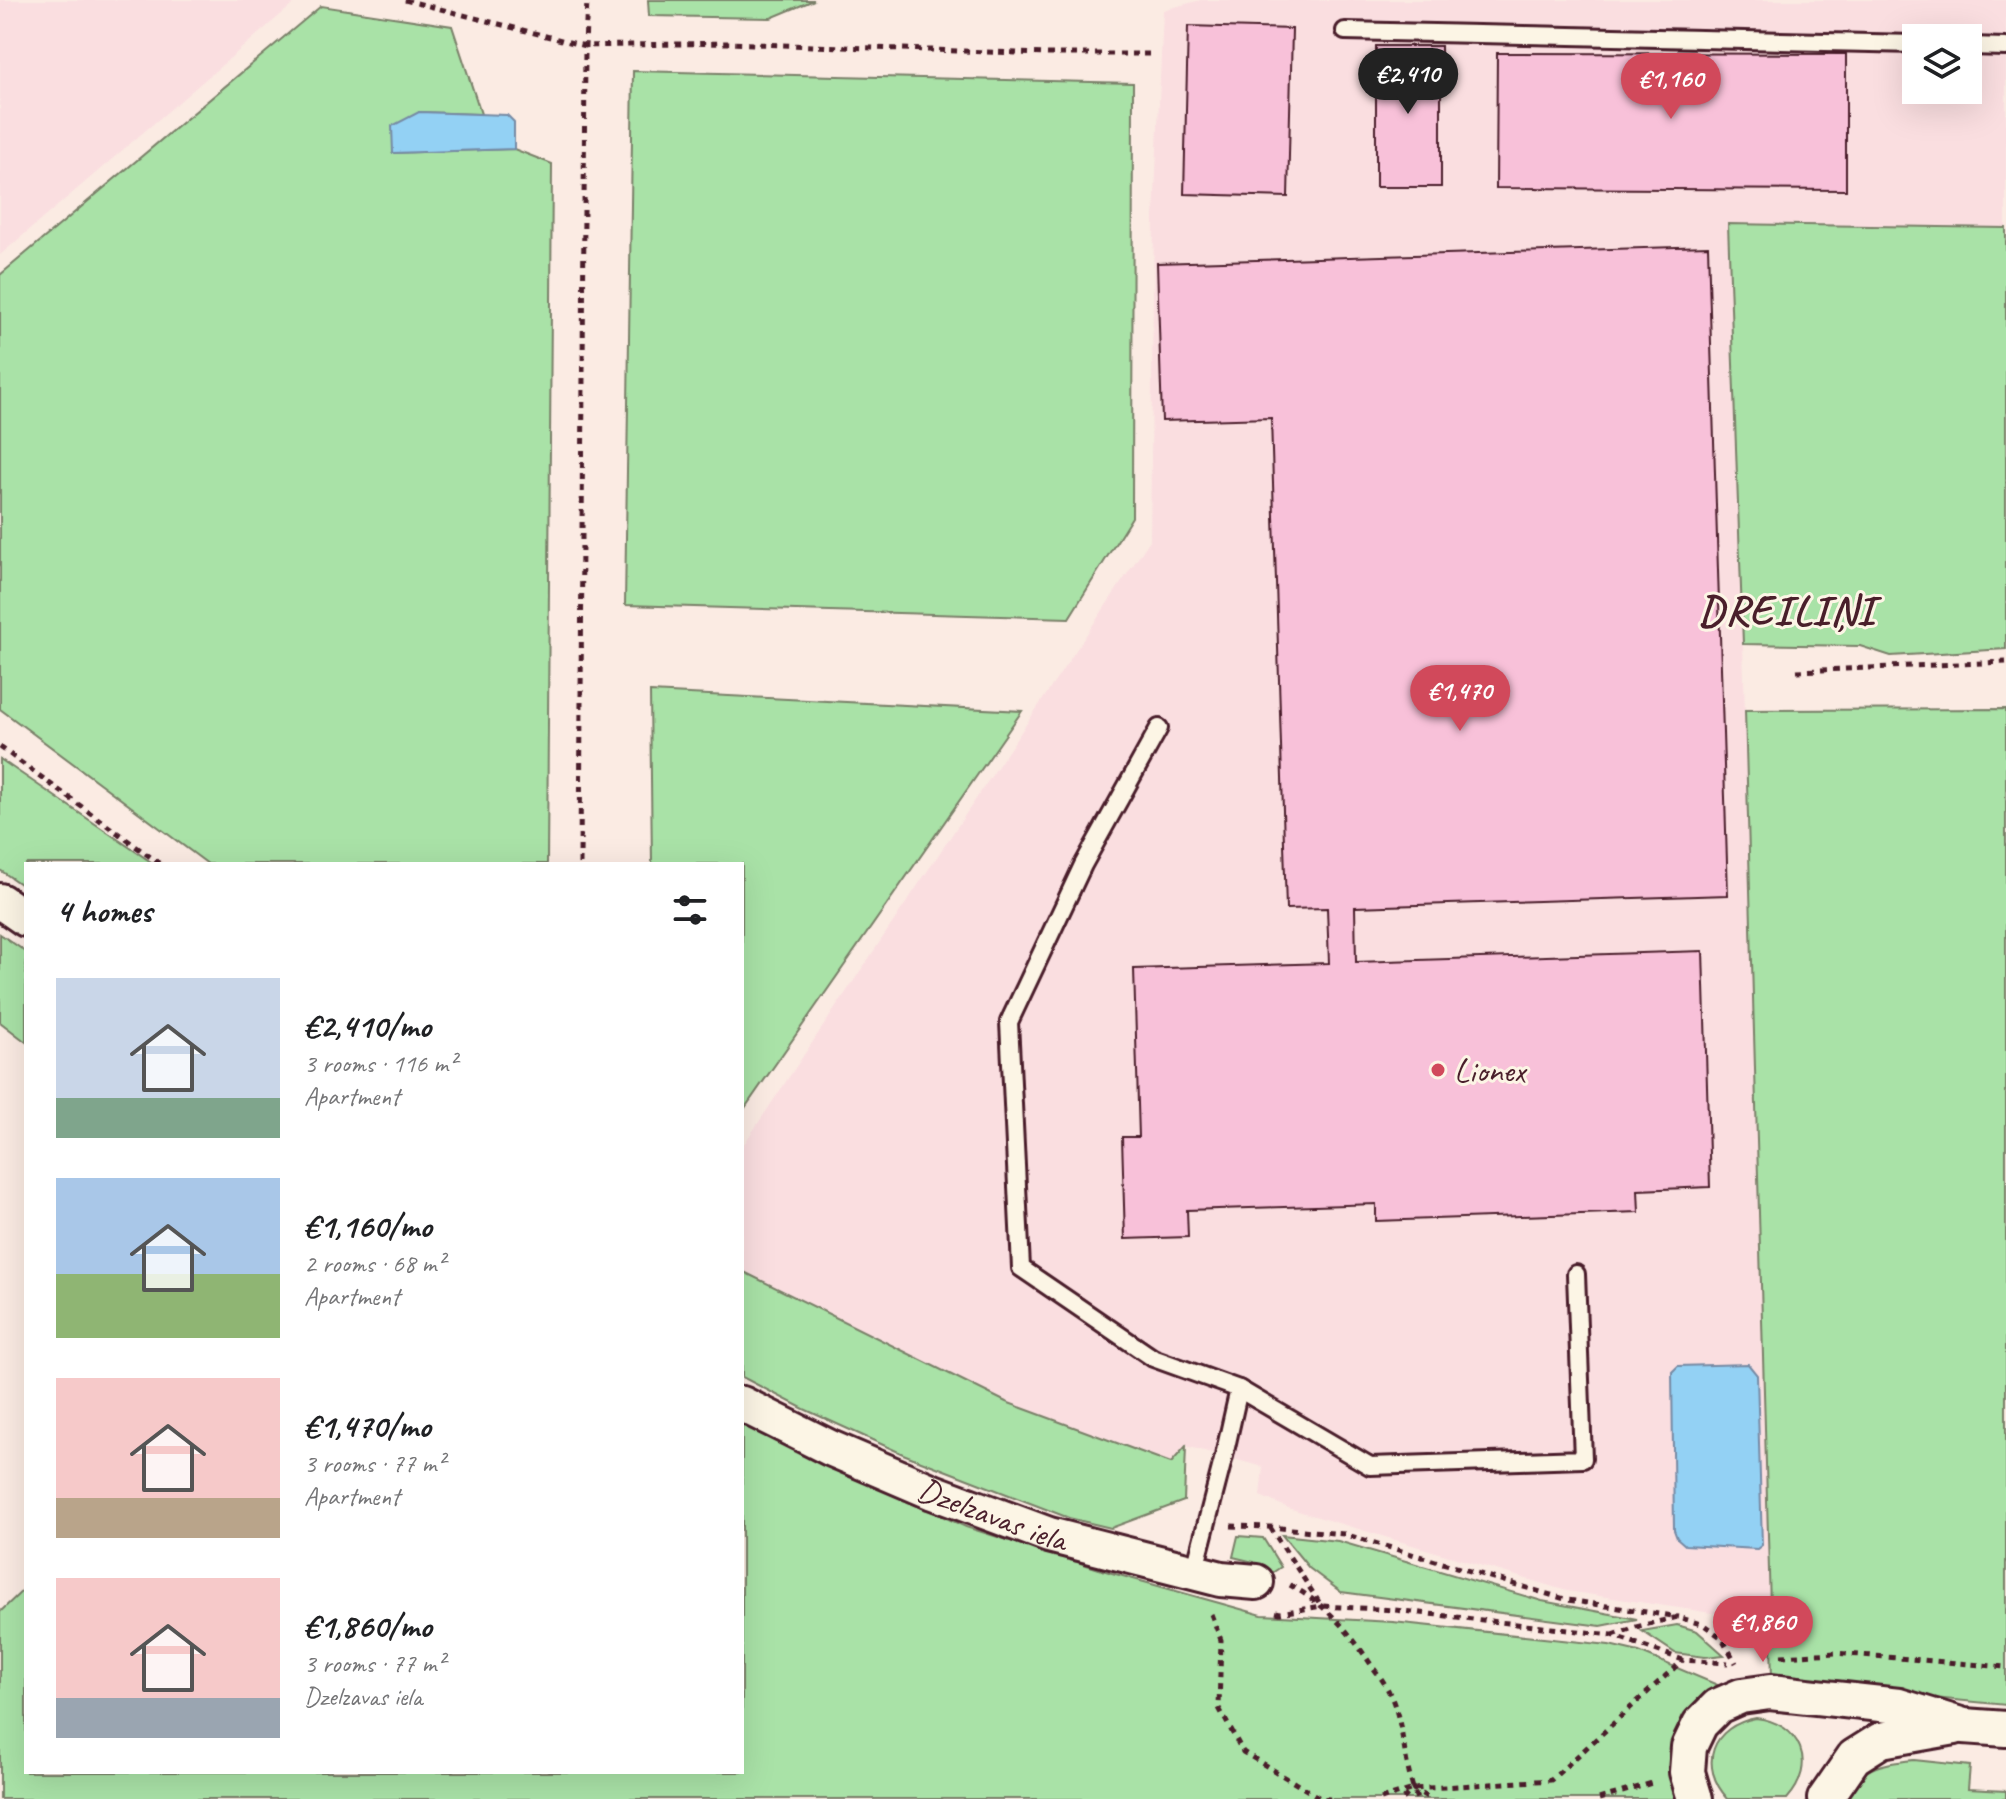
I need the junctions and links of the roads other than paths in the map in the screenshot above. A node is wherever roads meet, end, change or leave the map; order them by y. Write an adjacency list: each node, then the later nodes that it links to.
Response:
1 (1345, 31): 2 (lane)
2 (1902, 44)
3 (1982, 46): 4 (lane)
4 (2006, 47)
5 (1159, 728): 9 (lane)
6 (0, 901): 7 (street)
7 (24, 918)
8 (1576, 1274): 9 (lane)
9 (1239, 1389): 11 (lane)
10 (744, 1405): 11 (street, Dzelzavas iela)
11 (1194, 1572): 12 (street, Dzelzavas iela)
12 (1256, 1582)
13 (1964, 1726): 14 (street); 15 (street); 16 (street)
14 (2006, 1729)
15 (1691, 1785)
16 (1825, 1799)

